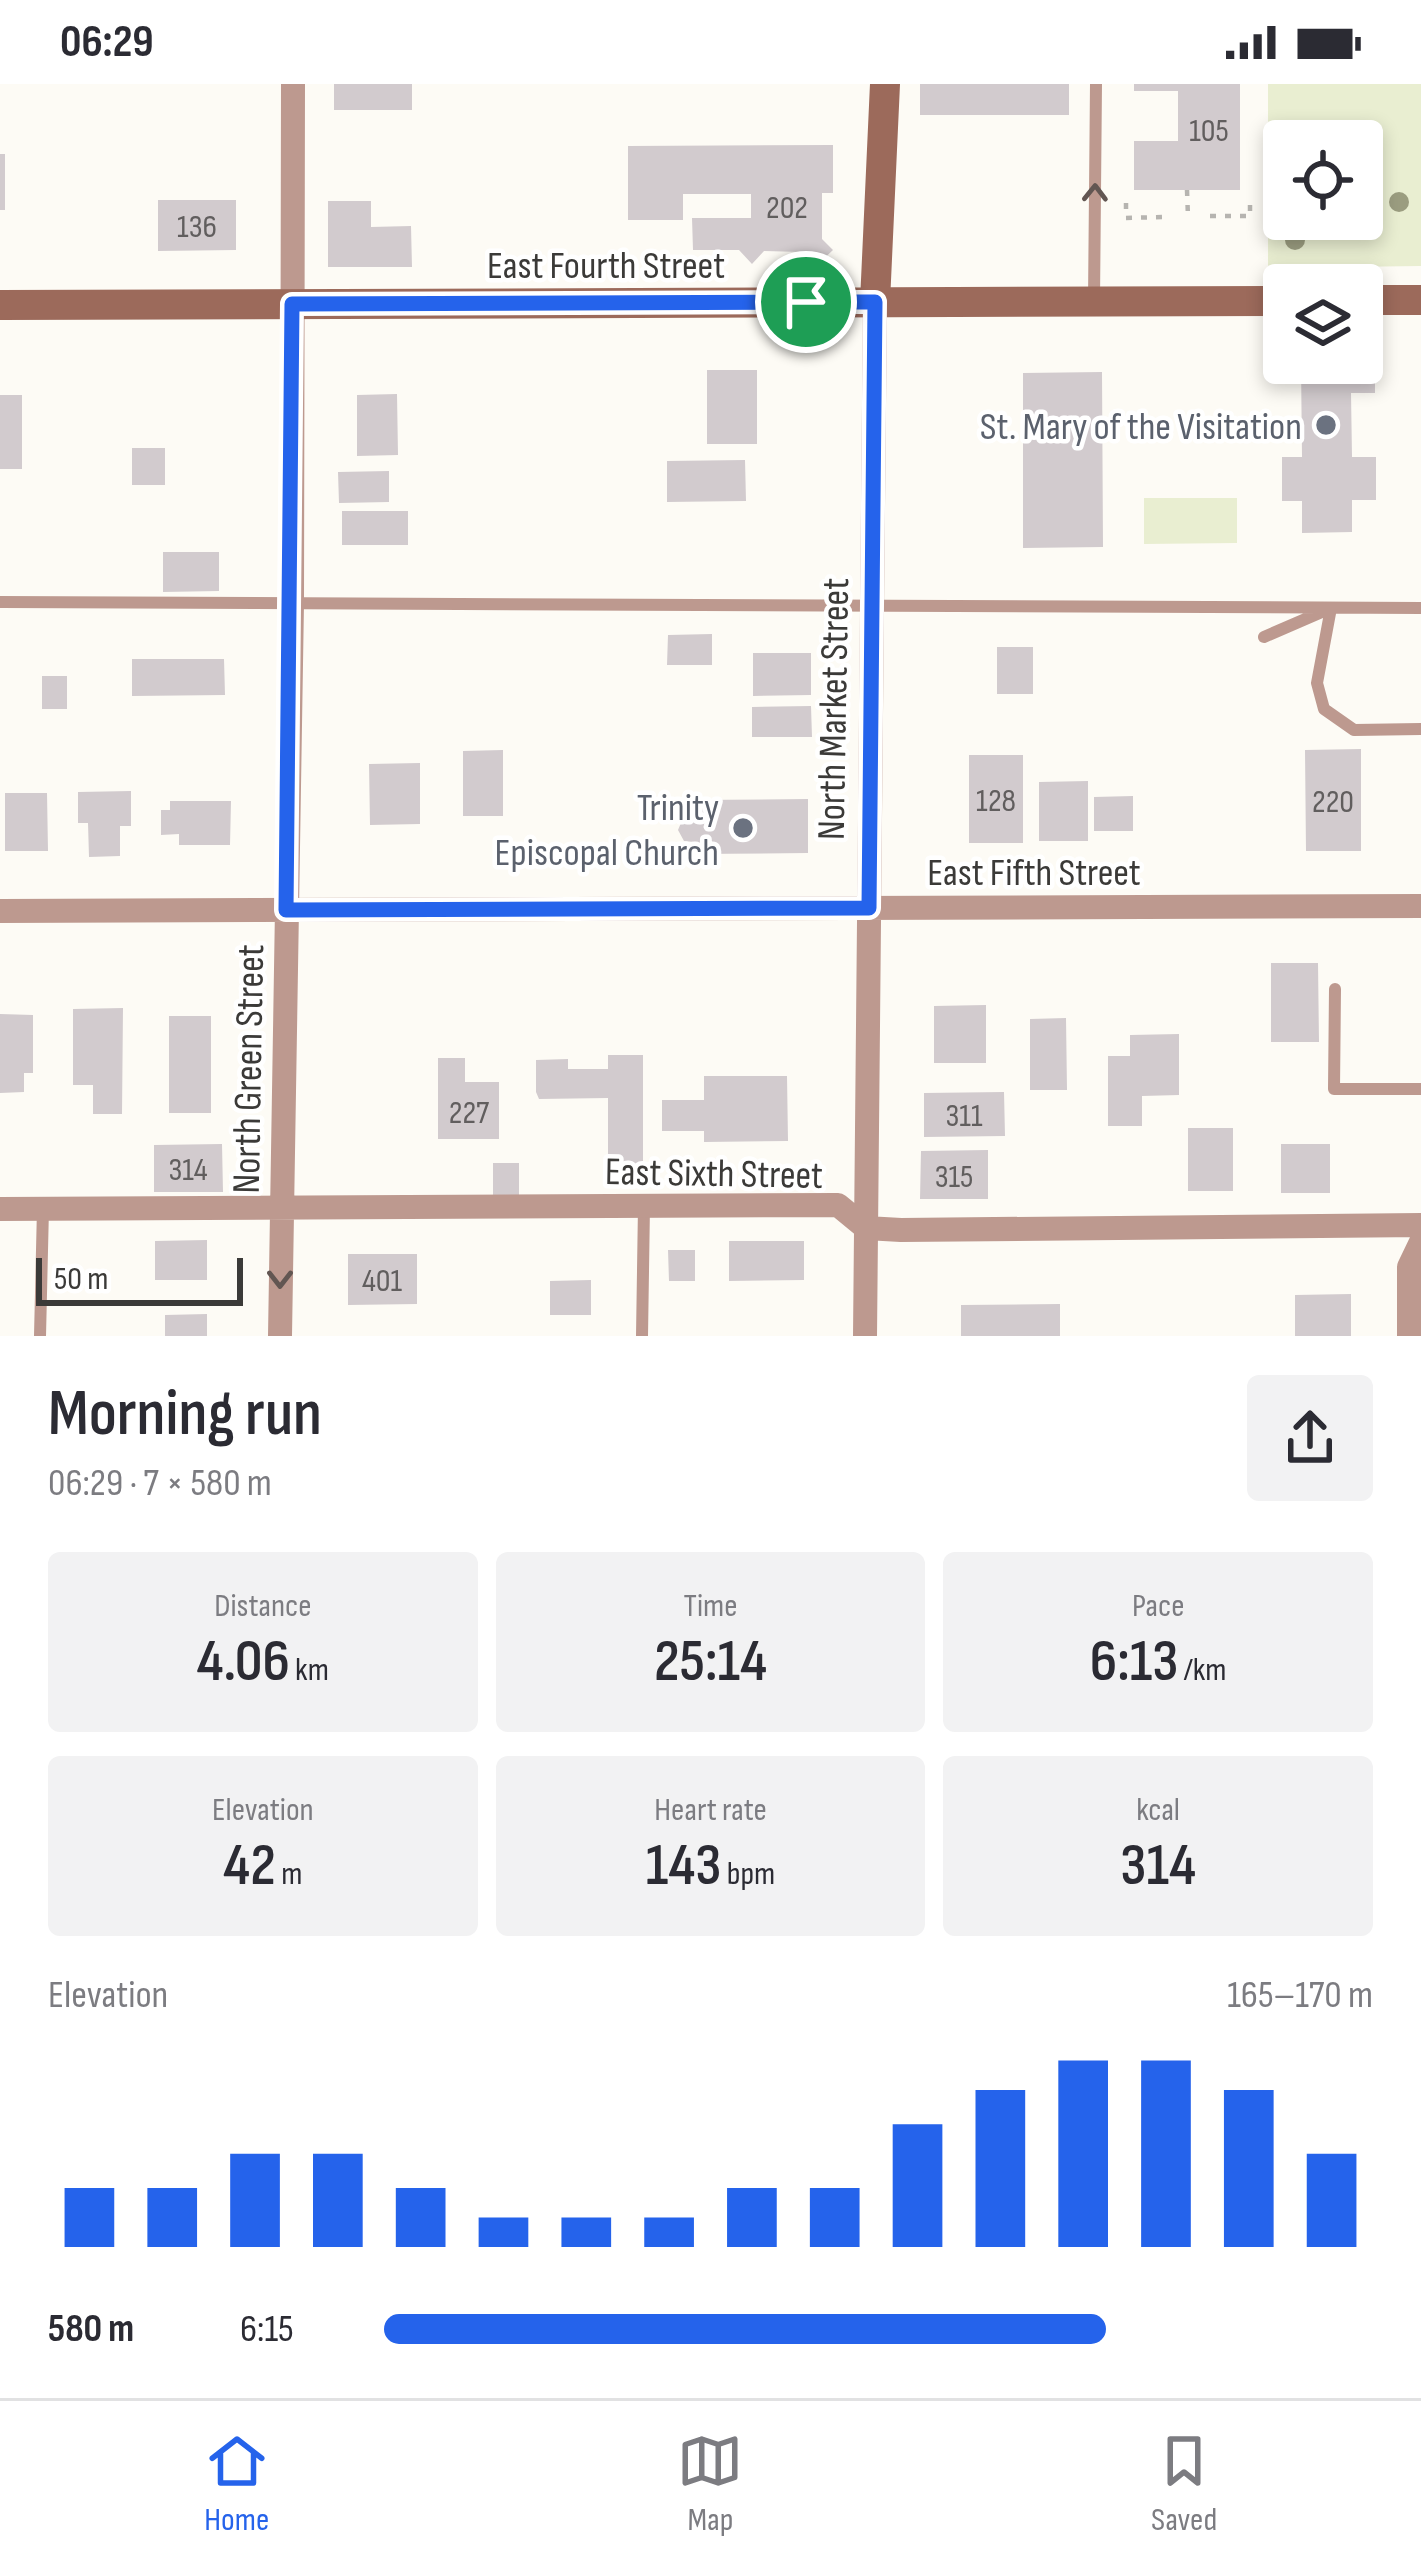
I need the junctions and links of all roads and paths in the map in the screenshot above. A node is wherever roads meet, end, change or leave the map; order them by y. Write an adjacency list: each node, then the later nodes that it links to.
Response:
1 (293, 84): 15 (street, North Green Street)
2 (885, 84): 14 (main road, North Market Street)
3 (1096, 84): 12 (lane, one-way to 3)
4 (1187, 190): 9 (path)
5 (1250, 197): 7 (path)
6 (1126, 203): 8 (path)
7 (1210, 216)
8 (1163, 217)
9 (1188, 217)
10 (1383, 300): 11 (main road)
11 (1421, 300)
12 (1094, 301): 13 (main road, East Fourth Street); 14 (main road, East Fourth Street)
13 (1263, 301)
14 (875, 302): 15 (main road, East Fourth Street); 21 (street, North Market Street)
15 (292, 304): 16 (main road, East Fourth Street); 18 (street, North Green Street)
16 (0, 305)
17 (0, 602): 18 (lane)
18 (292, 603): 21 (lane); 26 (street, North Green Street)
19 (1331, 608): 20 (lane); 21 (lane); 22 (lane); 23 (lane)
20 (1421, 608)
21 (872, 609): 25 (street, North Market Street)
22 (1264, 637)
23 (1421, 729)
24 (1421, 906): 25 (street, East Fifth Street)
25 (869, 908): 26 (street, East Fifth Street); 35 (street, North Market Street)
26 (286, 910): 27 (street, East Fifth Street); 32 (street, North Green Street)
27 (0, 911)
28 (1335, 989): 29 (lane)
29 (1421, 1089)
30 (644, 1206): 32 (street, East Sixth Street); 35 (street, East Sixth Street); 39 (lane)
31 (44, 1208): 32 (street, East Sixth Street); 33 (street, East Sixth Street); 37 (lane)
32 (280, 1208): 38 (street, North Green Street, one-way to 38)
33 (0, 1209)
34 (1421, 1225): 35 (street, East Sixth Street)
35 (866, 1228): 40 (street, North Market Street)
36 (1421, 1242): 41 (street)
37 (40, 1336)
38 (280, 1336)
39 (643, 1336)
40 (865, 1336)
41 (1409, 1336)

